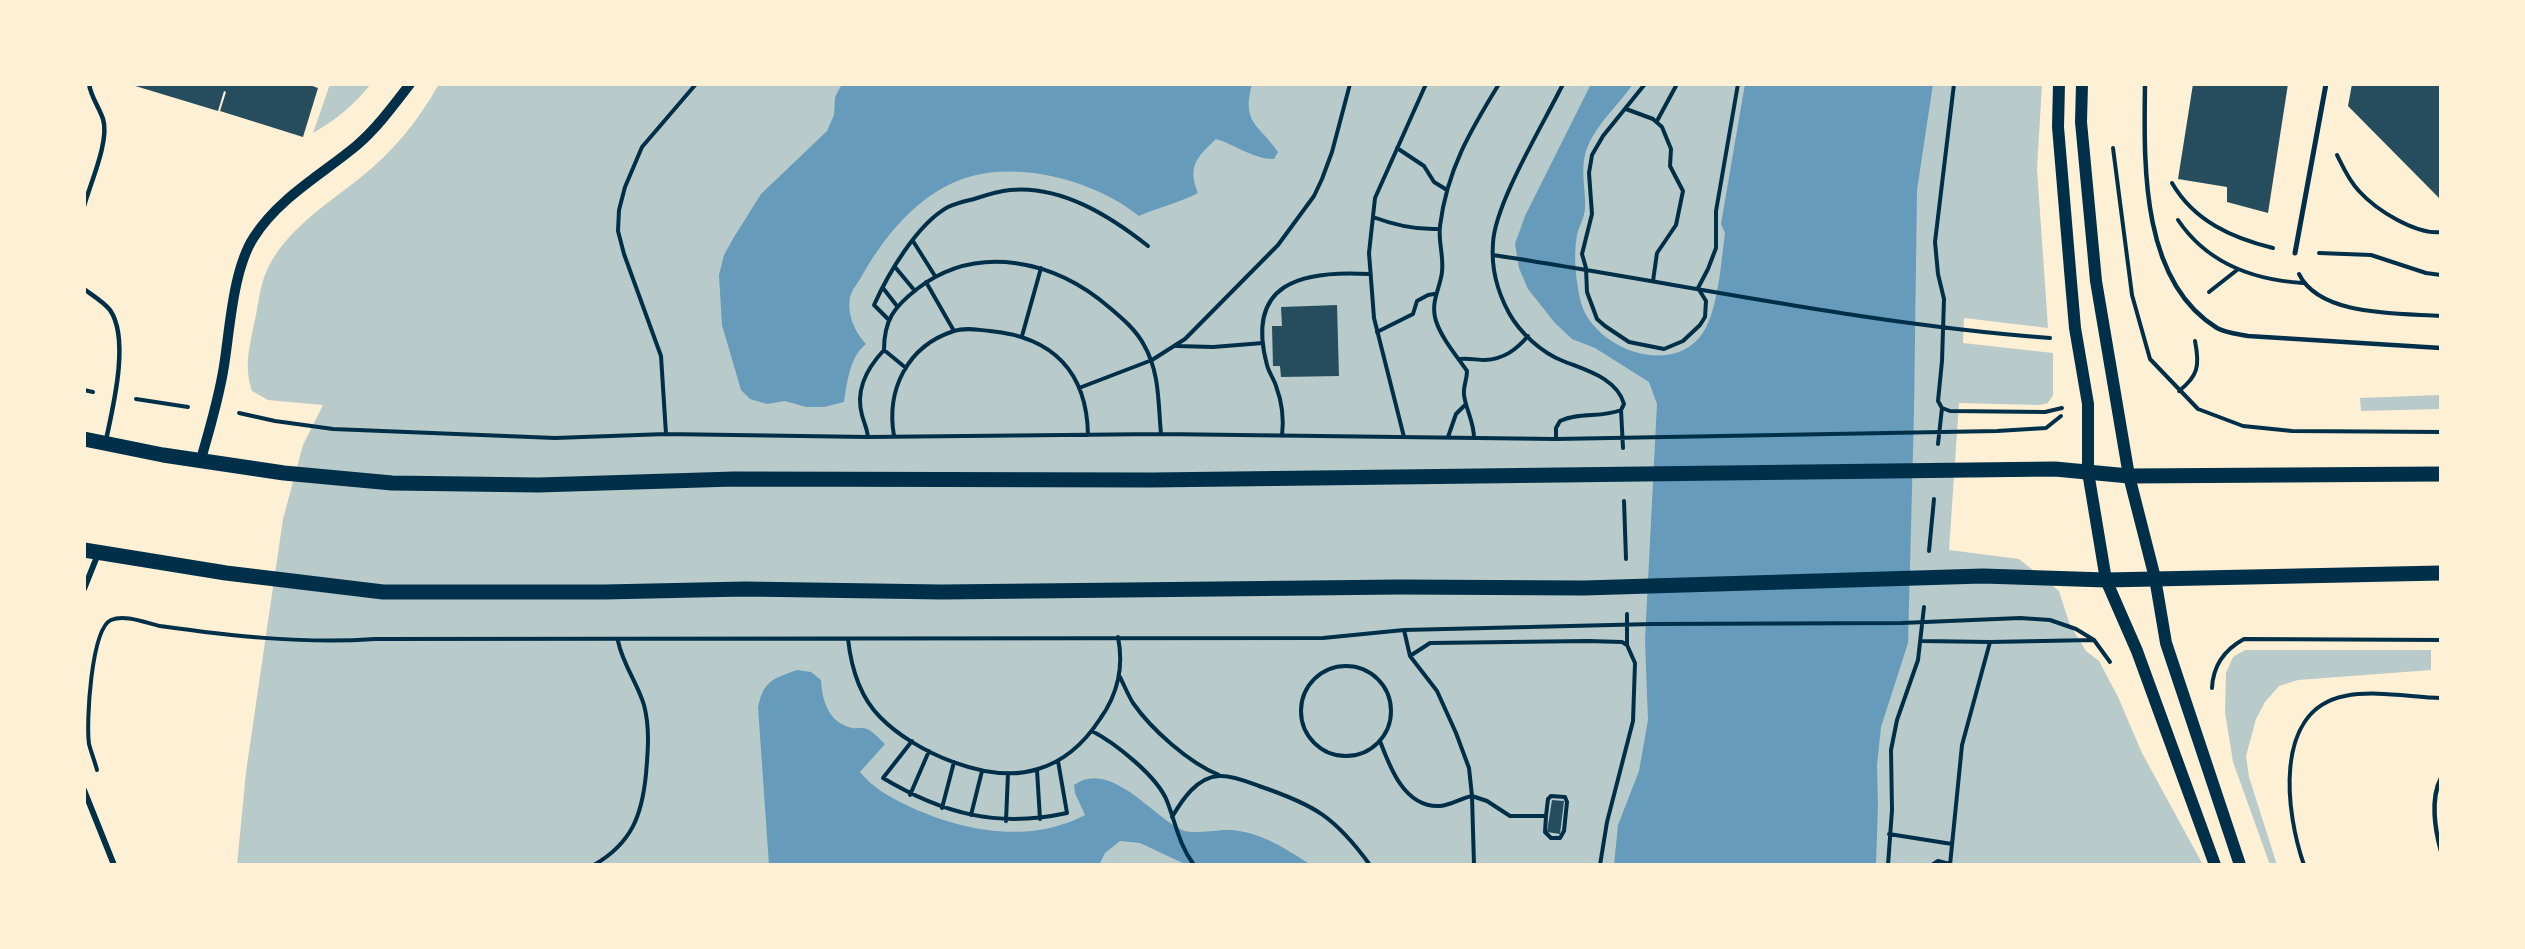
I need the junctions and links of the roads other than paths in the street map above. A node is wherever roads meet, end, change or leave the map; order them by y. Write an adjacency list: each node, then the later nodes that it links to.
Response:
1 (89, 84): 7 (lane)
2 (410, 84): 13 (street)
3 (2059, 84): 14 (main road)
4 (2082, 84): 16 (main road)
5 (2145, 84): 10 (lane)
6 (2326, 84): 8 (street)
7 (84, 206)
8 (2295, 253)
9 (84, 289): 12 (lane)
10 (2441, 348)
11 (84, 439): 12 (main road)
12 (105, 445): 13 (main road)
13 (201, 459): 14 (main road)
14 (2088, 472): 16 (main road); 20 (main road)
15 (2441, 474): 16 (main road)
16 (2129, 476): 19 (main road)
17 (91, 552): 20 (main road); 21 (street)
18 (2441, 573): 19 (main road)
19 (2155, 578): 20 (main road); 27 (main road)
20 (2106, 580): 26 (main road)
21 (84, 589)
22 (2441, 778): 24 (lane)
23 (84, 790): 25 (street)
24 (2441, 851)
25 (114, 865)
26 (2215, 865)
27 (2240, 865)

